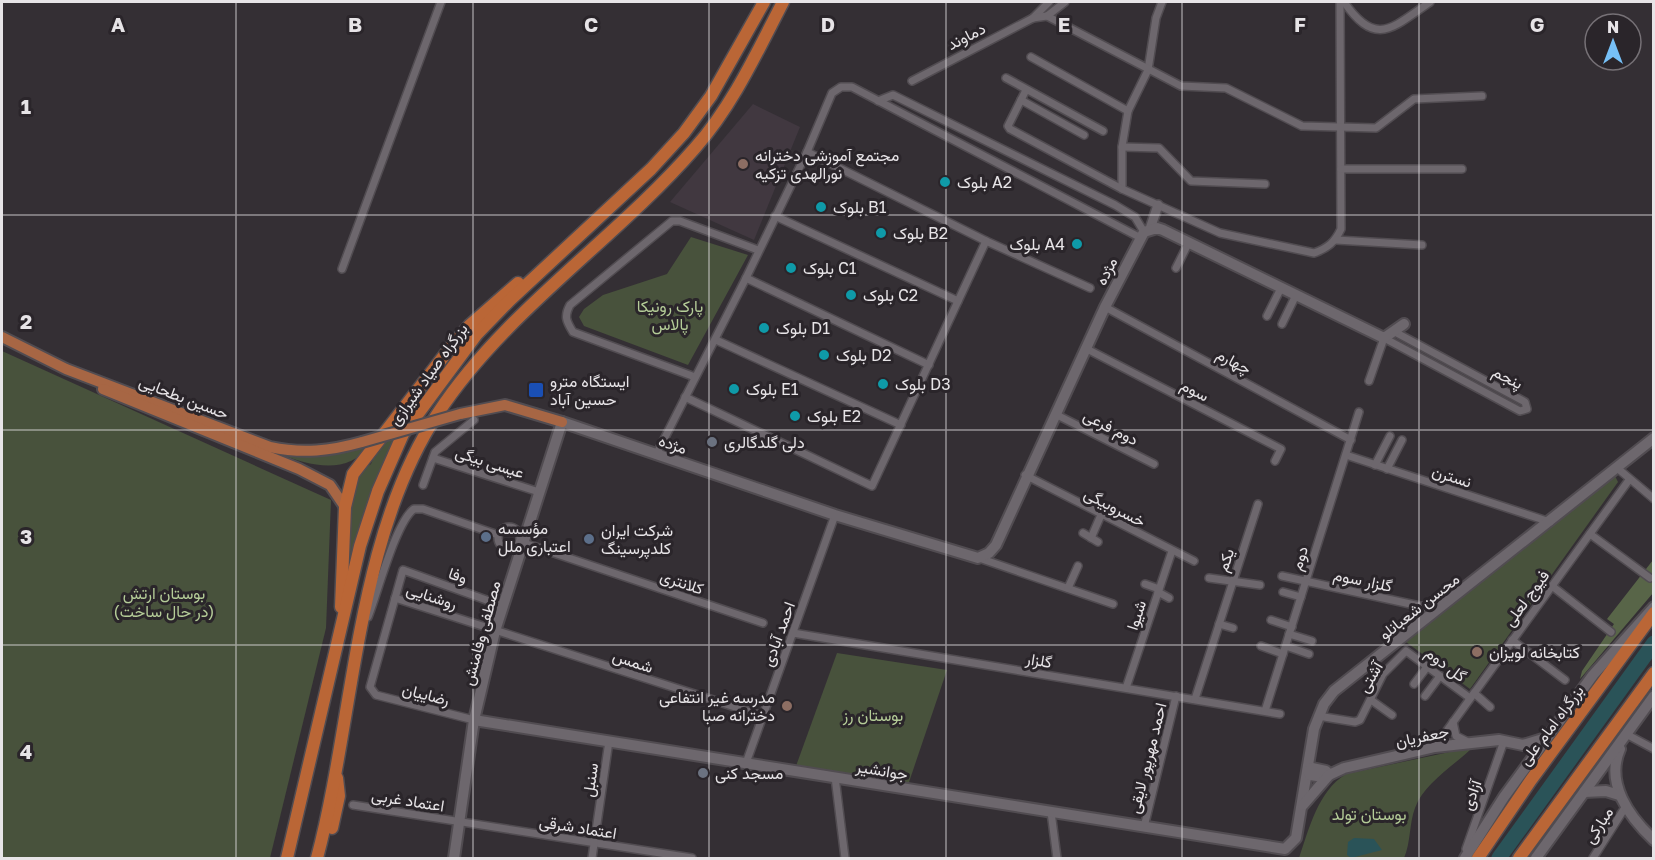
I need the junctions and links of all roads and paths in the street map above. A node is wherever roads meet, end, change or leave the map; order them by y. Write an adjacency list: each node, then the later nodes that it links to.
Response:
1 (441, 2): 39 (street)
2 (764, 2): 37 (highway, بزرگراه صیاد شیرازی)
3 (783, 2): 125 (highway, بزرگراه صیاد شیرازی)
4 (1050, 2): 10 (street, دماوند)
5 (1065, 2): 9 (street, دماوند)
6 (1162, 2): 12 (street)
7 (1342, 2): 8 (street); 20 (street)
8 (1430, 2)
9 (1047, 16): 10 (street, دماوند); 12 (street)
10 (1033, 18): 14 (street, دماوند)
11 (1031, 57): 19 (street)
12 (1148, 70): 19 (street); 20 (street)
13 (1006, 78): 15 (street)
14 (912, 81)
15 (1026, 90): 18 (street); 21 (street)
16 (1482, 96): 20 (street)
17 (878, 100): 24 (street); 31 (street); 31 (street)
18 (1021, 100): 22 (street); 28 (street)
19 (1128, 111): 23 (street)
20 (1341, 127): 25 (street)
21 (1103, 131)
22 (1084, 135)
23 (1122, 147): 27 (street); 28 (street)
24 (807, 152): 30 (street); 33 (street)
25 (1341, 169): 26 (street); 32 (street)
26 (1462, 169)
27 (1264, 184)
28 (1122, 189): 29 (street)
29 (1158, 205): 31 (street); 32 (street)
30 (775, 216): 36 (street); 44 (street)
31 (1144, 233): 34 (main road); 45 (main road, مژده)
32 (1336, 240): 35 (street)
33 (986, 241): 41 (street); 44 (street)
34 (1189, 242): 38 (street); 42 (main road)
35 (1422, 245)
36 (758, 250): 40 (street); 55 (street)
37 (556, 256): 82 (highway); 120 (highway, بزرگراه صیاد شیرازی)
38 (1176, 268)
39 (342, 269)
40 (746, 278): 51 (street); 53 (street)
41 (1090, 288)
42 (1281, 288): 43 (main road); 46 (street)
43 (1296, 295): 47 (street); 49 (main road)
44 (958, 301): 53 (street)
45 (1105, 306): 52 (main road, مژده); 66 (street, چهارم)
46 (1267, 316)
47 (1282, 324)
48 (1404, 324): 49 (main road)
49 (1388, 335): 49 (street, پنجم); 56 (street)
50 (2, 336): 54 (main road, حسین بطحایی)
51 (716, 339): 55 (street); 63 (street)
52 (1085, 348): 60 (main road, مژده); 71 (street, سوم)
53 (929, 365): 63 (street)
54 (66, 369): 59 (main road, حسین بطحایی, bridge); 82 (main road)
55 (695, 377): 57 (street)
56 (1369, 381)
57 (685, 398): 63 (street); 68 (street)
58 (1359, 412): 66 (street, دوم)
59 (460, 414): 62 (main road, مژده)
60 (1055, 414): 72 (street, دوم فرعی); 76 (main road, مژده)
61 (474, 420): 70 (street)
62 (562, 422): 68 (main road, مژده); 79 (main road, مصطفی وفامنش)
63 (901, 425)
64 (1390, 436): 73 (street)
65 (1653, 438): 74 (main road, محسن شعبانلو)
66 (1351, 440): 69 (street, دوم)
67 (1402, 440): 75 (street)
68 (656, 455): 83 (main road, مژده)
69 (1346, 455): 73 (street, نسترن); 101 (street, دوم)
70 (433, 458): 78 (street); 79 (street, عیسی بیگی)
71 (1275, 461)
72 (1154, 464)
73 (1375, 465): 75 (street, نسترن)
74 (1616, 467): 77 (street); 85 (main road, محسن شعبانلو)
75 (1387, 469): 85 (street, نسترن)
76 (1025, 476): 84 (street, خسروبیگی); 94 (main road, مژده)
77 (1629, 480): 80 (street); 88 (street, فیوج لعلی)
78 (423, 485)
79 (540, 492): 92 (main road, مصطفی وفامنش)
80 (1653, 499)
81 (1258, 504): 100 (street, یکم)
82 (345, 507): 120 (highway)
83 (835, 514): 94 (main road, مژده); 124 (street, احمد آبادی)
84 (1101, 515): 90 (street); 93 (street, خسروبیگی)
85 (1550, 522): 114 (main road, محسن شعبانلو)
86 (515, 528): 89 (street); 92 (street, کلانتری); 92 (street)
87 (1083, 533): 90 (street)
88 (1590, 534): 99 (street); 104 (street, فیوج لعلی)
89 (498, 535): 92 (street); 125 (street)
90 (1091, 538): 91 (street)
91 (1098, 542)
92 (520, 544): 112 (main road, مصطفی وفامنش); 117 (street, کلانتری)
93 (1172, 551): 95 (street, خسروبیگی); 106 (street, شیوا)
94 (978, 558): 105 (street, مژده)
95 (1194, 561)
96 (1078, 566): 105 (street)
97 (1282, 576): 101 (street, گلزار سوم)
98 (1209, 578): 100 (street)
99 (1650, 578)
100 (1233, 582): 103 (street); 118 (street, یکم)
101 (1306, 582): 108 (street, دوم); 114 (street, گلزار سوم)
102 (1145, 584): 106 (street)
103 (1260, 585)
104 (1552, 586): 123 (street); 126 (street, فیوج لعلی)
105 (1068, 588): 111 (street, مژده)
106 (1159, 591): 110 (street); 138 (street, شیوا)
107 (1283, 592): 108 (street)
108 (1301, 597): 121 (street, دوم)
109 (395, 598): 112 (street, وفا); 122 (street, روشنایی); 151 (street, رضاییان)
110 (1169, 598)
111 (1113, 604)
112 (503, 606): 122 (main road, مصطفی وفامنش)
113 (1653, 607): 154 (main road)
114 (1439, 610): 150 (main road, محسن شعبانلو)
115 (1653, 613): 188 (highway, بزرگراه امام علی)
116 (1271, 620): 121 (street)
117 (763, 623)
118 (1219, 624): 119 (street); 142 (street, یکم)
119 (1233, 628)
120 (341, 630): 179 (highway, بزرگراه صیاد شیرازی)
121 (1290, 630): 127 (street); 128 (street, دوم)
122 (495, 631): 149 (street, شمس); 151 (main road, مصطفی وفامنش)
123 (1611, 632)
124 (792, 633): 138 (street, گلزار); 149 (street, احمد آبادی)
125 (362, 634): 162 (highway, بزرگراه صیاد شیرازی)
126 (1512, 640): 136 (street); 141 (street, فیوج لعلی)
127 (1312, 641)
128 (1286, 645): 131 (street, دوم); 132 (street)
129 (1261, 646): 131 (street)
130 (1406, 651): 133 (street, گل دوم); 144 (street, آشتی)
131 (1283, 654): 146 (street, دوم)
132 (1309, 654)
133 (1427, 667): 135 (street, گل دوم); 137 (street)
134 (1653, 673): 189 (highway)
135 (1440, 676): 140 (street); 141 (street, گل دوم)
136 (1565, 680)
137 (1414, 684)
138 (1126, 688): 139 (street, گلزار)
139 (1176, 696): 142 (street, گلزار); 174 (street, احمد مهرپور لایقی)
140 (1425, 696)
141 (1472, 696): 145 (street, گل دوم); 152 (street, فیوج لعلی)
142 (1195, 699): 146 (street, گلزار)
143 (1652, 699): 153 (main road)
144 (1371, 700): 148 (street); 150 (street, آشتی)
145 (1490, 706)
146 (1265, 711): 147 (street, گلزار)
147 (1281, 714)
148 (1392, 715)
149 (763, 716): 161 (street, احمد آبادی)
150 (1318, 716): 163 (main road, محسن شعبانلو)
151 (474, 720): 155 (main road, جوانشیر); 173 (main road, مصطفی وفامنش)
152 (1453, 722): 157 (street); 159 (street, فیوج لعلی)
153 (1626, 734): 160 (street); 167 (main road); 168 (main road)
154 (1549, 736): 158 (main road); 164 (main road)
155 (609, 741): 161 (main road, جوانشیر); 176 (street, سنبل)
156 (1504, 741): 157 (main road, جعفریان); 158 (main road, جعفریان); 187 (street, آزادی)
157 (1468, 742): 159 (main road, جعفریان)
158 (1522, 745): 164 (main road)
159 (1435, 747): 165 (main road, جعفریان)
160 (1653, 750)
161 (746, 763): 166 (main road, جوانشیر)
162 (336, 767): 180 (highway, بزرگراه صیاد شیرازی); 181 (highway)
163 (1308, 771): 165 (main road); 170 (main road, محسن شعبانلو)
164 (1522, 772): 187 (main road)
165 (1329, 776): 170 (main road)
166 (835, 777): 172 (main road, جوانشیر); 185 (street)
167 (1584, 792): 168 (main road); 190 (main road)
168 (1619, 795): 171 (main road)
169 (352, 805): 173 (street, اعتماد غربی)
170 (1302, 806): 177 (main road, محسن شعبانلو)
171 (1626, 806): 175 (main road); 191 (street, مبارکی)
172 (1051, 812): 174 (main road, جوانشیر); 186 (street)
173 (459, 822): 176 (street, اعتماد شرقی); 182 (main road, مصطفی وفامنش)
174 (1144, 827): 177 (main road, جوانشیر)
175 (1653, 840)
176 (594, 843): 178 (street, اعتماد شرقی); 183 (street, سنبل)
177 (1285, 854)
178 (659, 856): 184 (street, اعتماد شرقی)
179 (287, 858)
180 (317, 858)
181 (325, 858)
182 (454, 858)
183 (592, 858)
184 (692, 858)
185 (845, 858)
186 (1057, 858)
187 (1464, 858)
188 (1478, 858)
189 (1519, 858)
190 (1536, 858)
191 (1593, 858)

